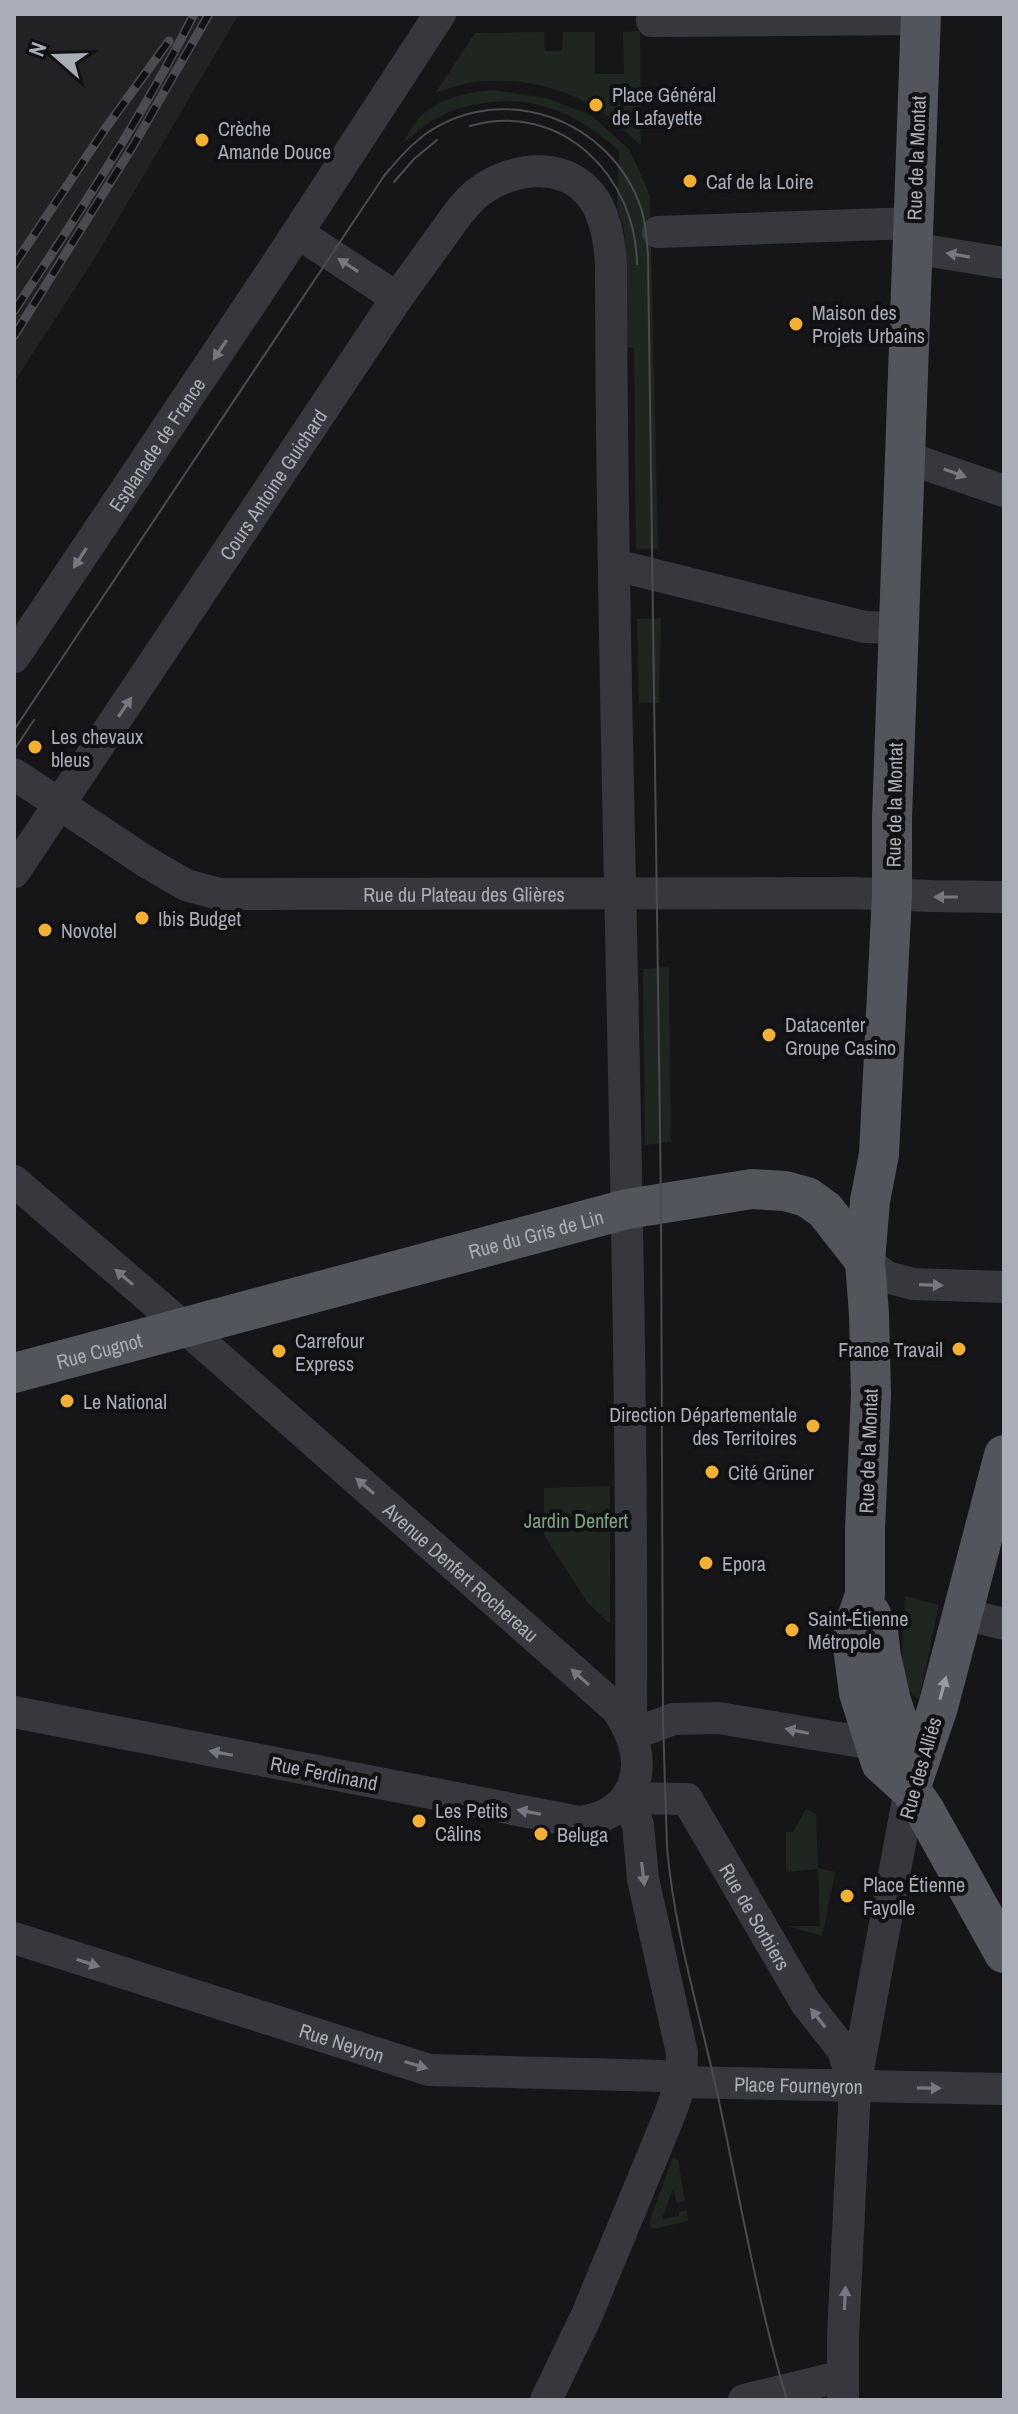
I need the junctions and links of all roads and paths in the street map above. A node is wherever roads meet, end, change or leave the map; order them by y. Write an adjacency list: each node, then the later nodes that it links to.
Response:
1 (440, 14): 5 (street, Esplanade de France)
2 (921, 16): 3 (street); 6 (main road, Rue de la Montat)
3 (652, 21)
4 (658, 232): 6 (street)
5 (298, 233): 8 (street, one-way to 5); 13 (street, Esplanade de France, one-way to 13)
6 (913, 236): 7 (street, one-way to 6); 9 (main road, Rue de la Montat)
7 (1004, 263)
8 (397, 298): 11 (street, Cours Antoine Guichard); 15 (street, Cours Antoine Guichard, one-way to 8)
9 (905, 457): 10 (street, one-way to 10); 12 (main road, Rue de la Montat)
10 (1004, 491)
11 (615, 565): 12 (street); 18 (street)
12 (899, 628): 19 (main road, Rue de la Montat)
13 (14, 657)
14 (14, 774): 15 (street)
15 (61, 805): 16 (street, Cours Antoine Guichard); 18 (street, Rue du Plateau des Glières)
16 (14, 872)
17 (1003, 891): 19 (street, Rue du Plateau des Glières, one-way to 19)
18 (619, 894): 19 (street, Rue du Plateau des Glières); 21 (street)
19 (892, 895): 22 (main road, Rue de la Montat)
20 (14, 1181): 24 (street, Avenue Denfert Rochereau, one-way to 20)
21 (627, 1209): 22 (main road, Rue du Gris de Lin); 24 (main road, Rue du Gris de Lin); 31 (street)
22 (865, 1261): 23 (street, one-way to 23); 27 (main road, Rue de la Montat)
23 (1004, 1287)
24 (183, 1327): 25 (main road, Rue Cugnot); 31 (street, Avenue Denfert Rochereau, one-way to 24)
25 (14, 1373)
26 (1004, 1455): 28 (main road, Rue des Alliés)
27 (865, 1595): 32 (main road, Rue de la Montat); 33 (main road, Rue de la Montat)
28 (963, 1614): 29 (street); 33 (main road, Rue des Alliés, one-way to 28)
29 (1004, 1624)
30 (14, 1712): 34 (street, Rue Ferdinand, one-way to 30)
31 (631, 1735): 32 (street, one-way to 31); 34 (street, Avenue Denfert Rochereau)
32 (874, 1744): 33 (main road, Rue de la Montat)
33 (910, 1789): 36 (main road); 38 (street, Rue des Alliés)
34 (627, 1798): 37 (street, one-way to 37); 38 (street, Rue de Sorbiers, one-way to 34)
35 (14, 1938): 37 (street, Rue Neyron, one-way to 37)
36 (1004, 1953)
37 (681, 2082): 38 (street, Place Fourneyron); 40 (street)
38 (855, 2086): 39 (street, one-way to 39); 41 (street, Place Fourneyron, one-way to 38)
39 (1004, 2089)
40 (586, 2317): 42 (street); 43 (street)
41 (843, 2388): 44 (street)
42 (546, 2400)
43 (567, 2400)
44 (744, 2400)

